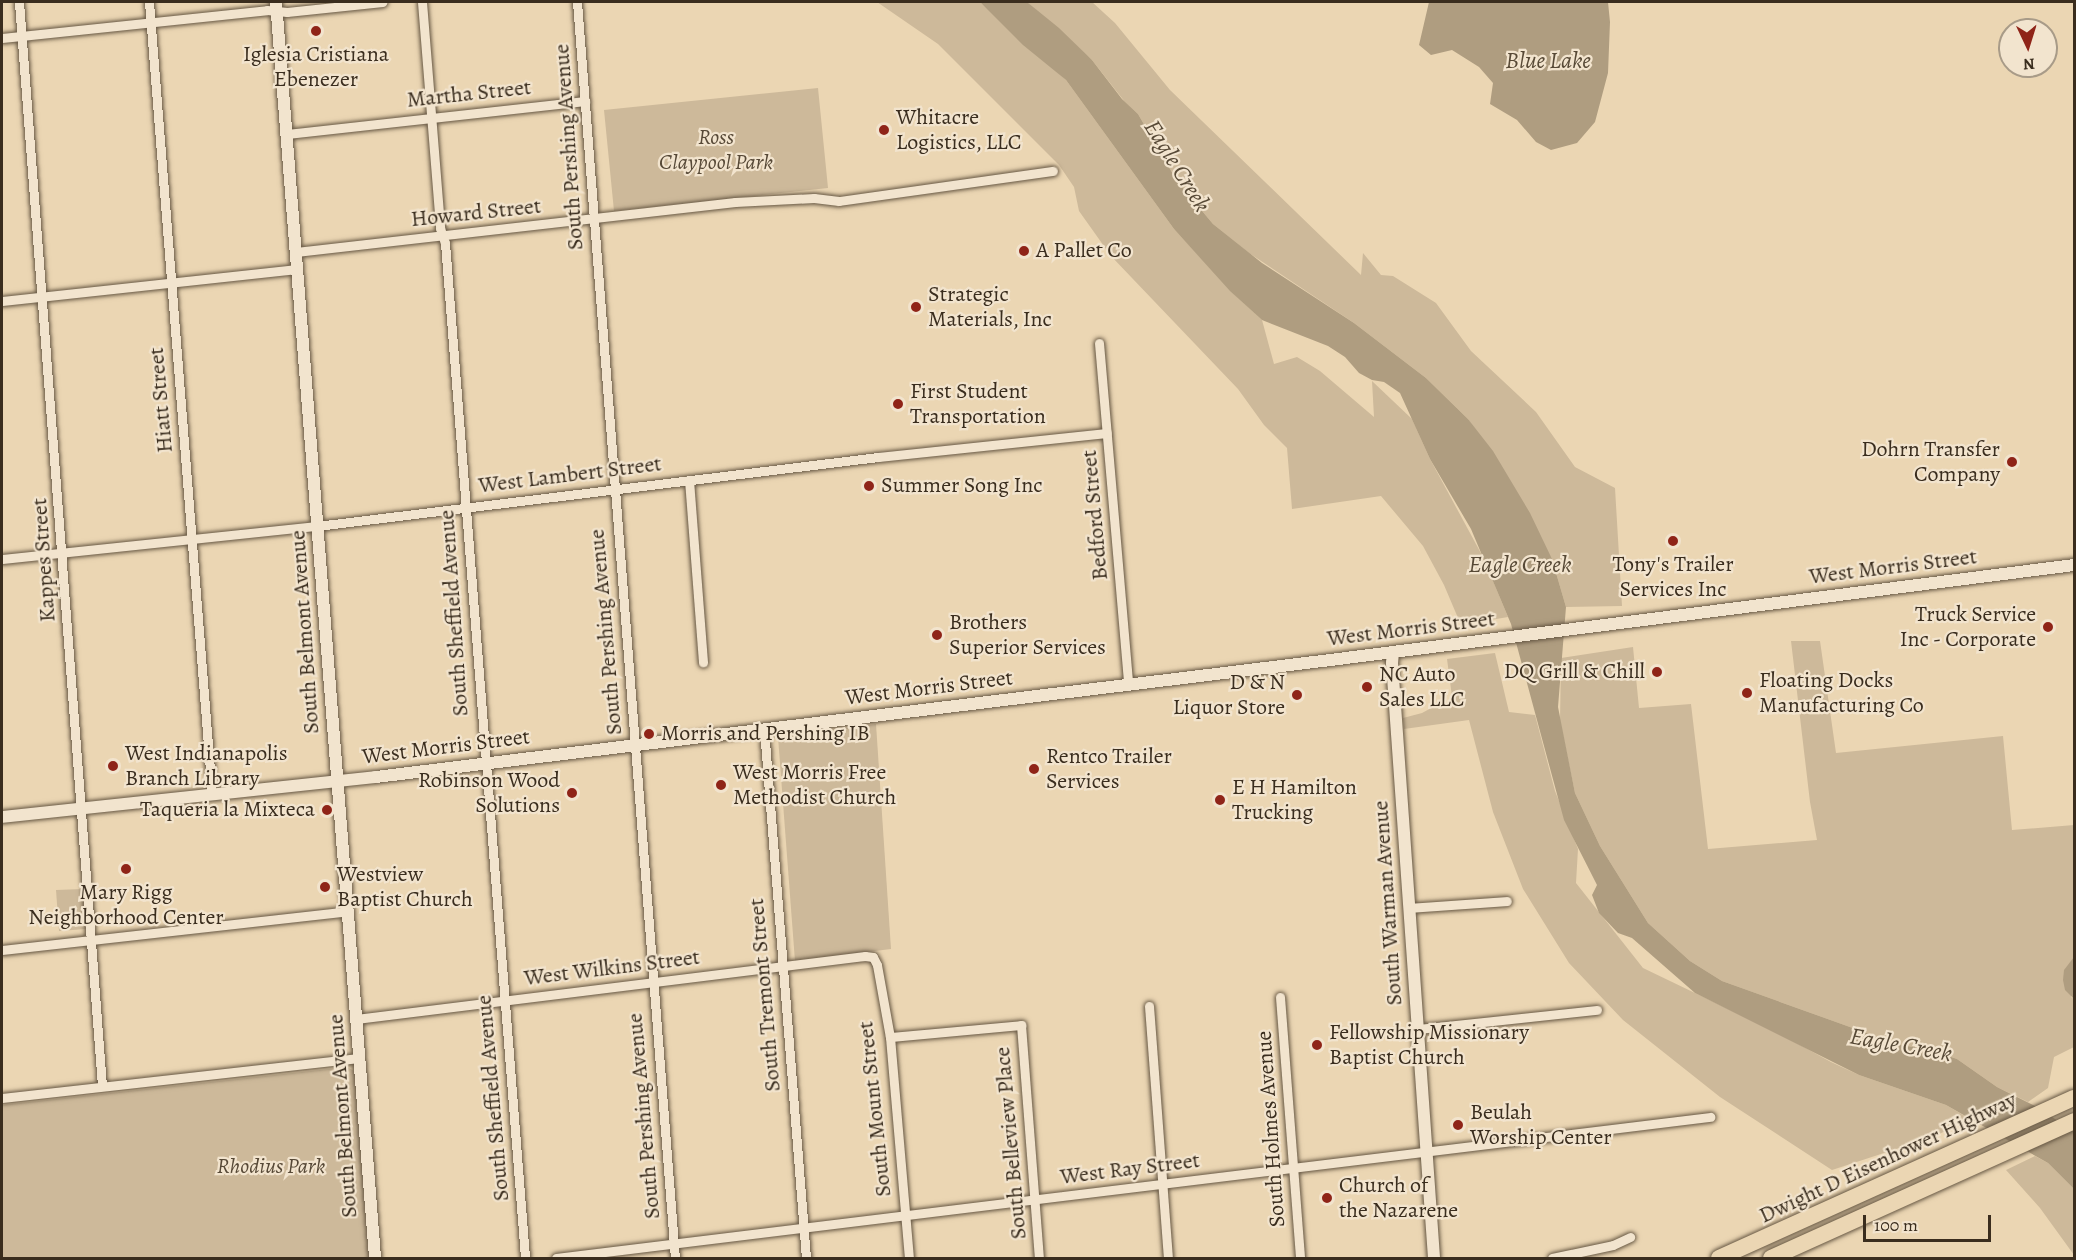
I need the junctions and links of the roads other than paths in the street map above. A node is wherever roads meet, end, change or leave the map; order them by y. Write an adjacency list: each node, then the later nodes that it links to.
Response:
1 (20, 2): 8 (street, Kappes Street)
2 (149, 2): 7 (street, Hiatt Street)
3 (382, 2): 6 (street)
4 (422, 2): 11 (street, South Sheffield Avenue)
5 (577, 2): 10 (street, South Pershing Avenue)
6 (276, 6): 7 (street); 12 (main road, South Belmont Avenue)
7 (151, 22): 8 (street); 18 (street, Hiatt Street)
8 (22, 36): 9 (street); 19 (street, Kappes Street)
9 (2, 38)
10 (585, 101): 11 (street, Martha Street); 14 (street, South Pershing Avenue)
11 (431, 118): 12 (street, Martha Street); 15 (street, South Sheffield Avenue)
12 (287, 134): 16 (main road, South Belmont Avenue)
13 (1053, 171): 14 (street, Howard Street)
14 (594, 220): 15 (street, Howard Street); 24 (street, South Pershing Avenue)
15 (442, 236): 16 (street, Howard Street); 25 (street, South Sheffield Avenue)
16 (296, 252): 17 (main road, South Belmont Avenue)
17 (297, 270): 18 (street); 26 (main road, South Belmont Avenue)
18 (171, 283): 19 (street); 27 (street, Hiatt Street)
19 (42, 297): 20 (street); 28 (street, Kappes Street)
20 (2, 301)
21 (1099, 343): 22 (street, Bedford Street)
22 (1107, 433): 23 (street, West Lambert Street); 33 (street, Bedford Street)
23 (689, 480): 24 (street, West Lambert Street); 32 (street)
24 (615, 489): 25 (street, West Lambert Street); 35 (street, South Pershing Avenue)
25 (466, 507): 26 (street, West Lambert Street); 36 (street, South Sheffield Avenue)
26 (317, 526): 27 (street, West Lambert Street); 37 (main road, South Belmont Avenue)
27 (192, 539): 28 (street, West Lambert Street); 38 (street, Hiatt Street)
28 (63, 553): 29 (street, West Lambert Street); 39 (street, Kappes Street)
29 (2, 559)
30 (2074, 565): 31 (main road, West Morris Street)
31 (1393, 652): 33 (main road, West Morris Street); 42 (main road, South Warman Avenue)
32 (703, 662)
33 (1128, 684): 34 (main road, West Morris Street)
34 (764, 729): 35 (main road, West Morris Street); 47 (street, South Tremont Street)
35 (635, 745): 36 (main road, West Morris Street); 48 (street, South Pershing Avenue)
36 (486, 763): 37 (main road, West Morris Street); 50 (street, South Sheffield Avenue)
37 (338, 781): 38 (main road, West Morris Street); 43 (main road, South Belmont Avenue)
38 (212, 795): 39 (main road, West Morris Street)
39 (83, 809): 40 (main road, West Morris Street); 44 (street, Kappes Street)
40 (2, 817)
41 (1507, 901): 42 (street)
42 (1409, 908): 54 (main road, South Warman Avenue)
43 (348, 911): 44 (street); 53 (main road, South Belmont Avenue)
44 (92, 940): 45 (street); 57 (street, Kappes Street)
45 (2, 950)
46 (873, 957): 47 (street, West Wilkins Street); 55 (street, South Mount Street)
47 (783, 966): 48 (street, West Wilkins Street); 67 (street, South Tremont Street)
48 (653, 983): 50 (street, West Wilkins Street); 69 (street, South Pershing Avenue)
49 (1280, 997): 63 (street, South Holmes Avenue)
50 (504, 1001): 53 (street, West Wilkins Street); 71 (street, South Sheffield Avenue)
51 (1149, 1006): 64 (street)
52 (1596, 1010): 54 (street)
53 (356, 1019): 56 (main road, South Belmont Avenue)
54 (1418, 1029): 62 (main road, South Warman Avenue)
55 (890, 1037): 65 (street, South Belleview Place); 66 (street, South Mount Street)
56 (359, 1058): 57 (street); 70 (main road, South Belmont Avenue)
57 (102, 1086): 58 (street)
58 (2, 1098)
59 (2074, 1098): 81 (highway, Dwight D Eisenhower Highway)
60 (1710, 1117): 62 (street, West Ray Street)
61 (2074, 1121): 82 (highway, Dwight D Eisenhower Highway)
62 (1426, 1151): 63 (street, West Ray Street); 79 (main road, South Warman Avenue)
63 (1293, 1168): 64 (street, West Ray Street); 78 (street, South Holmes Avenue)
64 (1163, 1184): 65 (street, West Ray Street); 77 (street)
65 (1035, 1200): 66 (street, West Ray Street); 76 (street, South Belleview Place)
66 (906, 1216): 67 (street, West Ray Street); 75 (street, South Mount Street)
67 (803, 1229): 69 (street, West Ray Street); 74 (street, South Tremont Street)
68 (1630, 1237): 80 (street)
69 (674, 1244): 72 (street, West Ray Street); 73 (street, South Pershing Avenue)
70 (375, 1258)
71 (525, 1258)
72 (556, 1258)
73 (675, 1258)
74 (806, 1258)
75 (909, 1258)
76 (1039, 1258)
77 (1168, 1258)
78 (1300, 1258)
79 (1434, 1258)
80 (1552, 1258)
81 (1719, 1258)
82 (1771, 1258)

